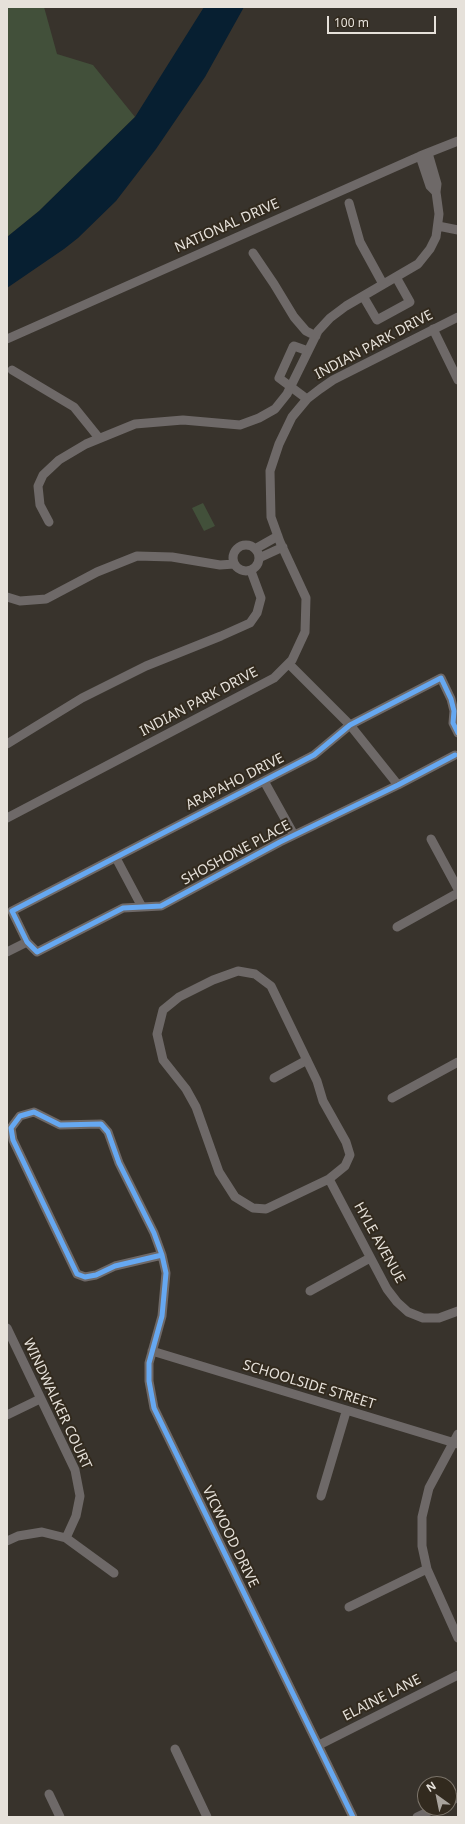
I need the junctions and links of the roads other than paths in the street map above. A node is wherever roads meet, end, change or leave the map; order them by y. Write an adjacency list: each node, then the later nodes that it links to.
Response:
1 (458, 141): 2 (street, NATIONAL DRIVE)
2 (424, 155): 4 (street); 13 (street, NATIONAL DRIVE)
3 (349, 203): 8 (street)
4 (438, 226): 5 (street); 7 (street)
5 (458, 230)
6 (253, 253): 12 (street)
7 (396, 277): 8 (street); 9 (street)
8 (383, 284): 9 (street)
9 (363, 296): 12 (street)
10 (458, 317): 11 (street, INDIAN PARK DRIVE)
11 (433, 329): 16 (street); 18 (street, INDIAN PARK DRIVE)
12 (316, 336): 14 (street)
13 (7, 339)
14 (308, 351): 17 (street); 17 (street)
15 (12, 370): 19 (street)
16 (458, 380)
17 (290, 387): 18 (street); 19 (street)
18 (307, 399): 21 (street, INDIAN PARK DRIVE)
19 (99, 438): 20 (street)
20 (49, 522)
21 (278, 536): 22 (street, INDIAN PARK DRIVE); 23 (street)
22 (283, 547): 24 (street); 28 (street, INDIAN PARK DRIVE)
23 (255, 549): 24 (street); 25 (street)
24 (259, 558): 26 (street)
25 (234, 564): 26 (street); 27 (street)
26 (251, 570): 31 (street)
27 (7, 597)
28 (289, 664): 29 (street); 35 (street, INDIAN PARK DRIVE)
29 (350, 725): 30 (street, ARAPAHO DRIVE); 33 (street, ARAPAHO DRIVE); 34 (street)
30 (458, 733)
31 (7, 744)
32 (455, 755): 34 (street, SHOSHONE PLACE)
33 (264, 781): 36 (street); 38 (street, ARAPAHO DRIVE)
34 (398, 785): 36 (street, SHOSHONE PLACE)
35 (7, 818)
36 (294, 835): 41 (street, SHOSHONE PLACE)
37 (431, 839): 39 (street)
38 (116, 858): 41 (street); 43 (street, ARAPAHO DRIVE)
39 (458, 889)
40 (458, 893): 42 (street)
41 (142, 907): 43 (street, SHOSHONE PLACE)
42 (397, 926)
43 (27, 942): 44 (street)
44 (7, 952)
45 (307, 1060): 47 (street); 49 (street); 49 (street)
46 (458, 1062): 48 (street)
47 (274, 1078)
48 (392, 1098)
49 (329, 1179): 51 (street, HYLE AVENUE)
50 (162, 1255): 50 (street, VICWOOD DRIVE); 55 (street, VICWOOD DRIVE)
51 (370, 1258): 52 (street); 53 (street, HYLE AVENUE)
52 (310, 1291)
53 (458, 1311)
54 (7, 1328): 56 (street, WINDWALKER COURT)
55 (152, 1351): 57 (street, SCHOOLSIDE STREET); 68 (street, VICWOOD DRIVE)
56 (40, 1399): 58 (street); 61 (street, WINDWALKER COURT)
57 (346, 1412): 59 (street, SCHOOLSIDE STREET); 60 (street)
58 (7, 1415)
59 (456, 1440): 63 (street)
60 (321, 1496)
61 (66, 1538): 62 (street); 64 (street)
62 (7, 1541)
63 (427, 1569): 65 (street); 66 (street)
64 (114, 1573)
65 (349, 1608)
66 (458, 1638)
67 (458, 1675): 68 (street, ELAINE LANE)
68 (319, 1746): 73 (street, VICWOOD DRIVE)
69 (175, 1749): 72 (street)
70 (49, 1794): 71 (street)
71 (60, 1817)
72 (207, 1817)
73 (353, 1817)

